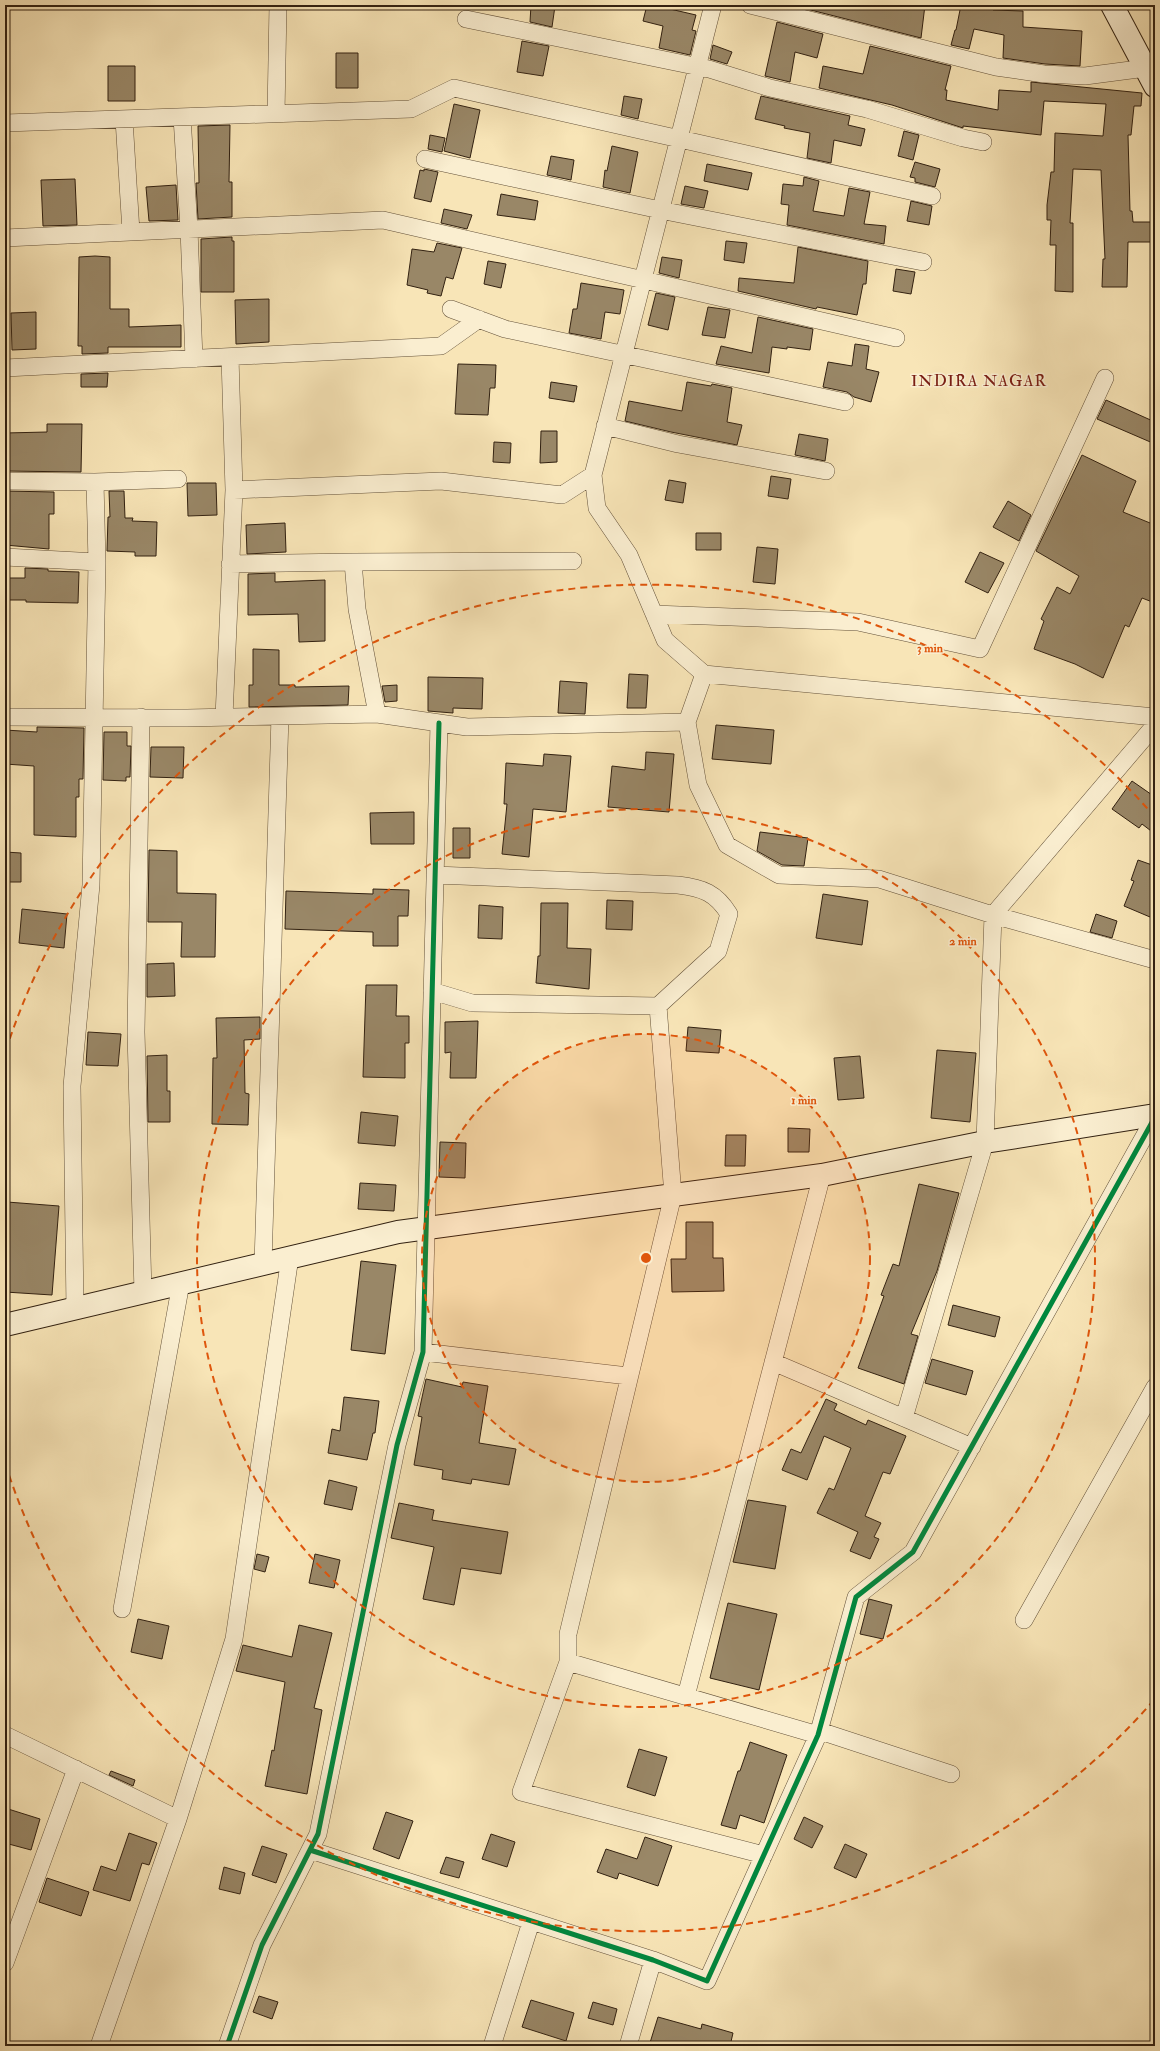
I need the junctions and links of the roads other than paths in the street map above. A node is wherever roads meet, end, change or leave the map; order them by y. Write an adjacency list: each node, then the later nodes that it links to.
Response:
1 (278, 5): 8 (street)
2 (713, 5): 6 (street)
3 (750, 5): 7 (street)
4 (1112, 5): 7 (street)
5 (466, 19): 6 (street)
6 (697, 67): 12 (street); 13 (street)
7 (1151, 77)
8 (276, 114): 9 (street); 12 (street)
9 (182, 117): 10 (street); 17 (street)
10 (124, 119): 11 (street); 18 (street)
11 (5, 123)
12 (679, 139): 15 (street); 16 (street)
13 (983, 142)
14 (425, 159): 16 (street)
15 (932, 196)
16 (660, 210): 20 (street); 21 (street)
17 (189, 229): 18 (street); 21 (street); 27 (street)
18 (131, 232): 19 (street)
19 (5, 238)
20 (923, 262)
21 (642, 280): 24 (street); 25 (street)
22 (451, 309): 23 (street)
23 (480, 320): 25 (street); 26 (street)
24 (896, 338)
25 (623, 355): 30 (street); 31 (street)
26 (230, 357): 27 (street); 37 (street)
27 (194, 359): 28 (street)
28 (5, 368)
29 (1105, 378): 43 (street)
30 (845, 402)
31 (605, 426): 32 (street); 33 (street)
32 (826, 471)
33 (593, 475): 37 (street); 43 (street)
34 (178, 479): 36 (street)
35 (5, 481): 36 (street)
36 (94, 482): 40 (street)
37 (234, 490): 42 (street)
38 (5, 557): 40 (street)
39 (573, 561): 41 (street)
40 (97, 562): 48 (street)
41 (353, 562): 42 (street); 45 (street)
42 (230, 564): 50 (street)
43 (654, 614): 44 (street)
44 (704, 674): 51 (street); 52 (street)
45 (377, 714): 46 (street); 53 (street)
46 (280, 716): 50 (street); 66 (street)
47 (5, 717): 48 (street)
48 (94, 717): 49 (street); 69 (street)
49 (141, 717): 50 (street); 68 (street)
50 (224, 717)
51 (1155, 717)
52 (687, 722): 53 (street); 56 (street)
53 (439, 723): 55 (street)
54 (1155, 725): 56 (street)
55 (435, 875): 58 (street); 59 (street)
56 (993, 915): 57 (street); 61 (street)
57 (1155, 960)
58 (432, 991): 59 (street); 64 (street)
59 (658, 1006): 63 (street)
60 (1155, 1116): 61 (street); 76 (street)
61 (985, 1142): 62 (street); 75 (street)
62 (822, 1176): 63 (street); 72 (street)
63 (672, 1195): 64 (street); 73 (street)
64 (426, 1228): 65 (street); 71 (street)
65 (290, 1257): 66 (street); 85 (street)
66 (263, 1264): 67 (street)
67 (181, 1283): 68 (street); 77 (street)
68 (143, 1292): 69 (street)
69 (75, 1309): 70 (street)
70 (5, 1325)
71 (423, 1352): 73 (street); 86 (street)
72 (773, 1362): 75 (street); 80 (street)
73 (628, 1376): 79 (street)
74 (1155, 1387): 78 (street)
75 (904, 1418): 76 (street)
76 (972, 1447): 81 (street)
77 (122, 1609)
78 (1024, 1620)
79 (568, 1662): 80 (street); 87 (street)
80 (686, 1696): 81 (street)
81 (819, 1733): 84 (street); 87 (street)
82 (5, 1735): 83 (street)
83 (76, 1769): 85 (street); 90 (street)
84 (951, 1774)
85 (178, 1819): 91 (street)
86 (310, 1850): 88 (street); 92 (street)
87 (764, 1855): 89 (street)
88 (531, 1922): 89 (street); 93 (street)
89 (654, 1960): 94 (street)
90 (5, 1963)
91 (99, 2046)
92 (227, 2046)
93 (492, 2046)
94 (628, 2046)

